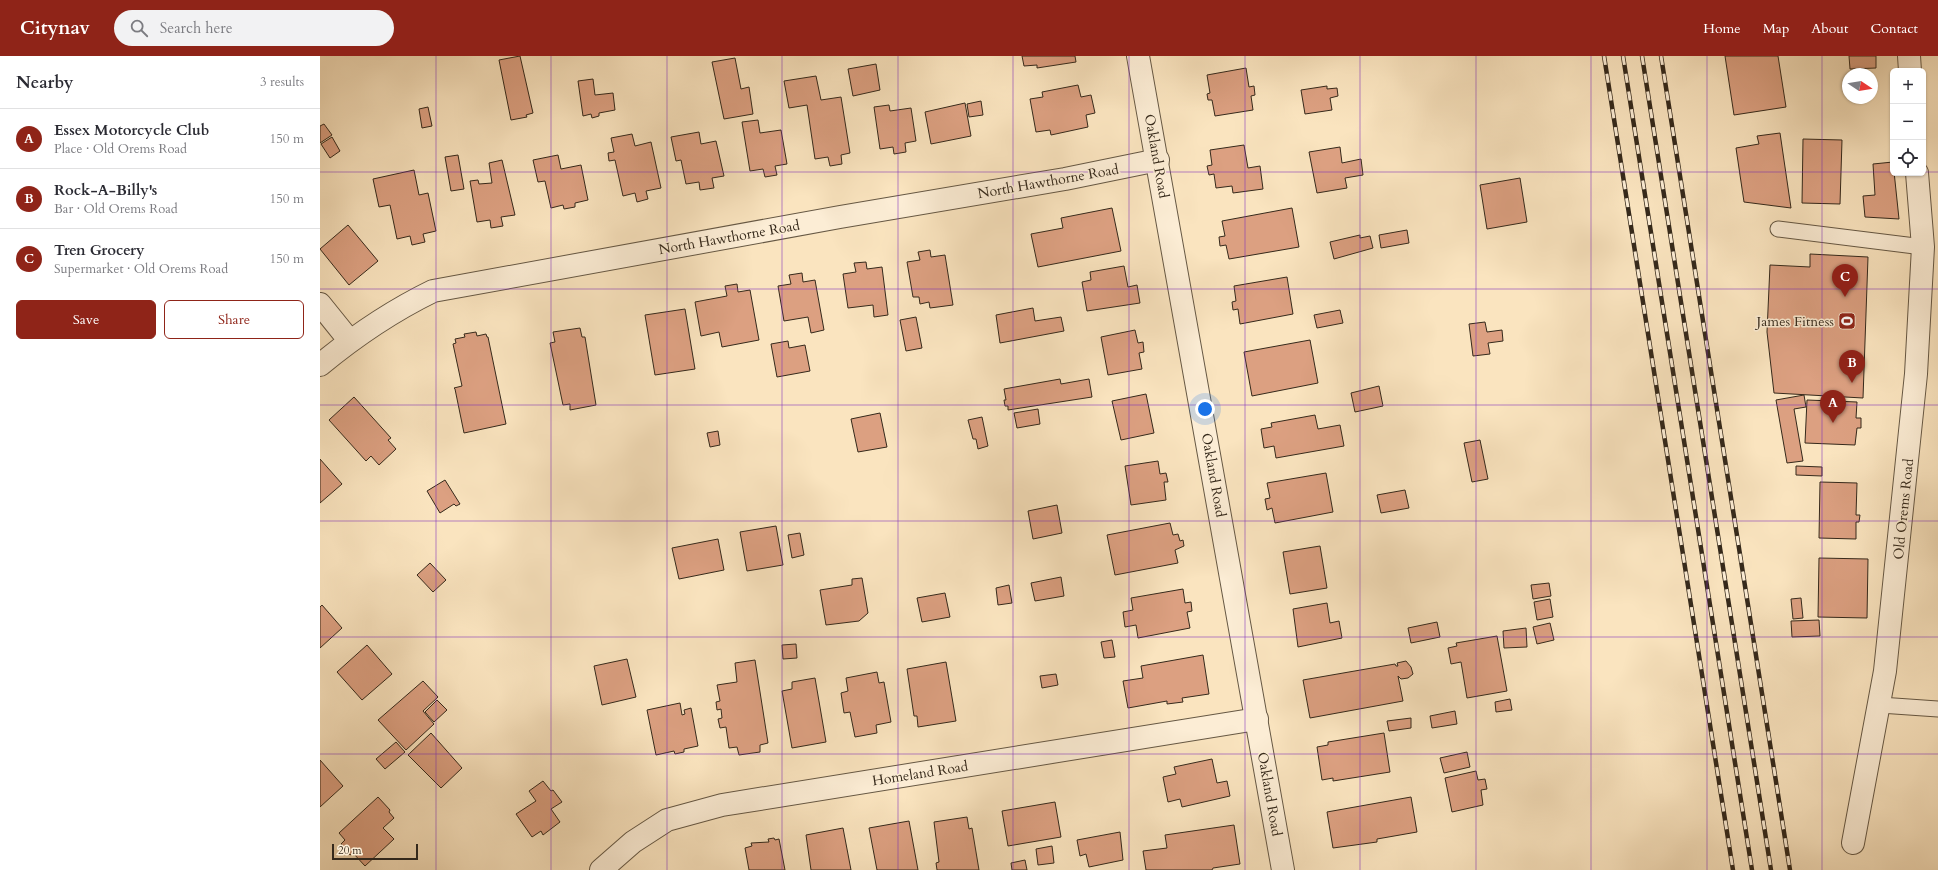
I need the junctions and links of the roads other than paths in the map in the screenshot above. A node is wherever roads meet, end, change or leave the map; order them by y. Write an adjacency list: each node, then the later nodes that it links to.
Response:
1 (1138, 56): 4 (street, Oakland Road)
2 (1909, 56): 3 (street)
3 (1910, 68)
4 (1158, 160): 9 (street, North Hawthorne Road); 13 (street, Oakland Road)
5 (1918, 176): 7 (street, Old Orems Road)
6 (1778, 230): 7 (lane)
7 (1930, 248): 11 (street, Old Orems Road)
8 (320, 304): 9 (street)
9 (349, 340): 10 (street, North Hawthorne Road)
10 (320, 364)
11 (1880, 705): 12 (lane); 14 (street, Old Orems Road)
12 (1938, 709)
13 (1257, 719): 15 (street, Homeland Road); 16 (street, Oakland Road)
14 (1853, 843)
15 (601, 870)
16 (1283, 870)

